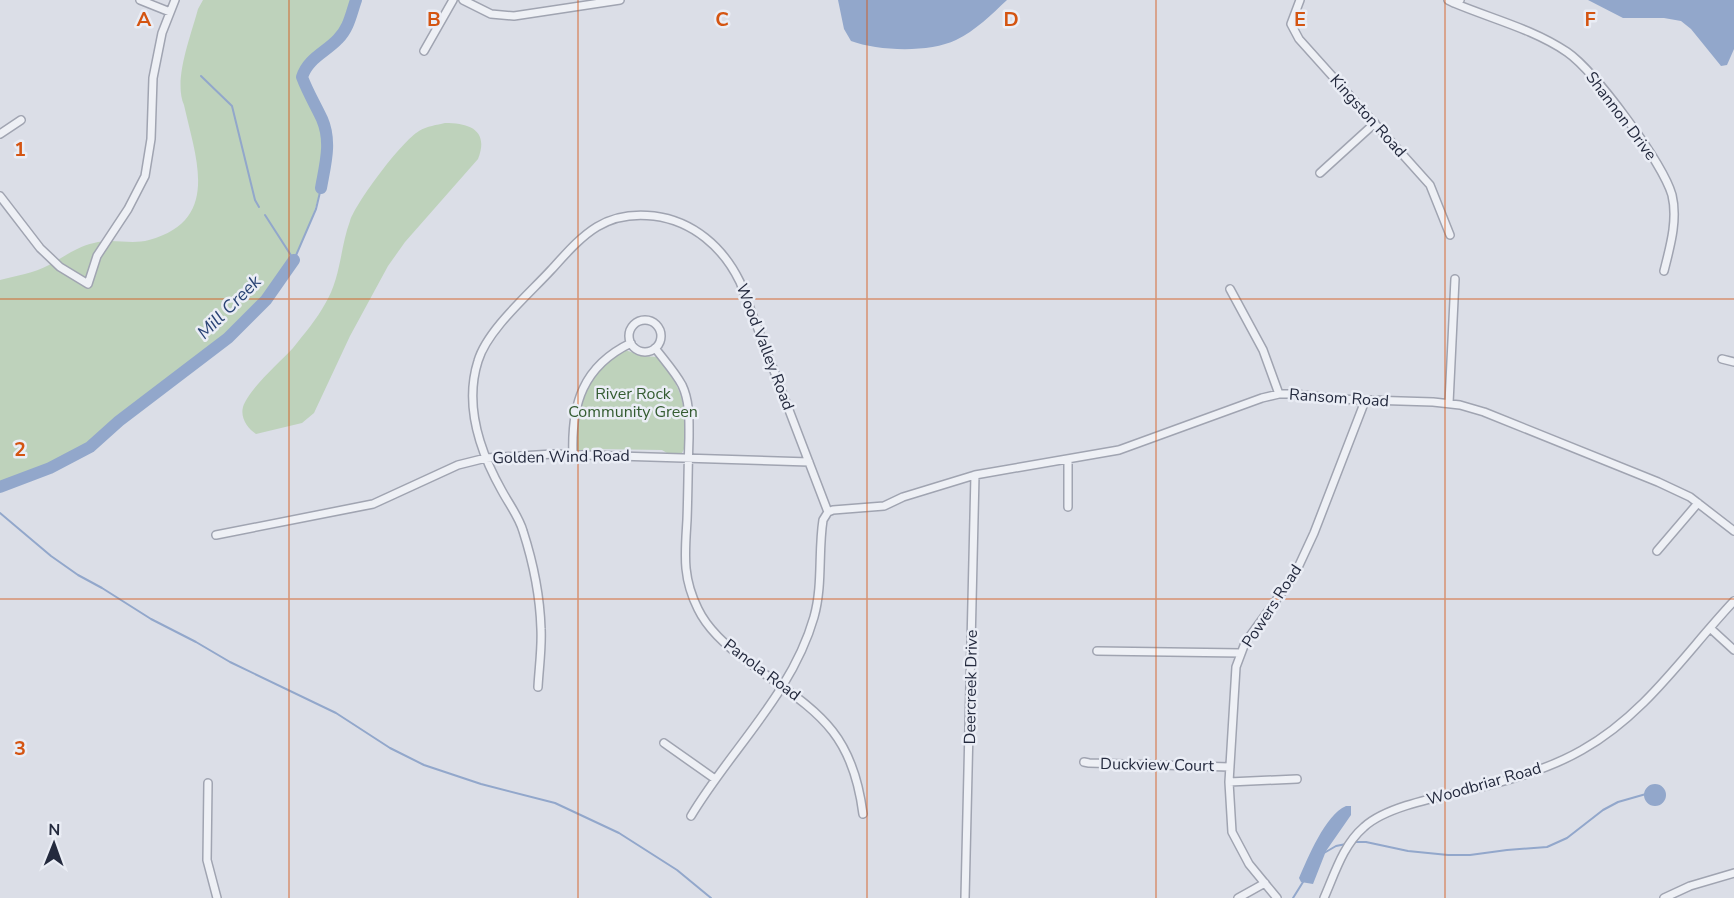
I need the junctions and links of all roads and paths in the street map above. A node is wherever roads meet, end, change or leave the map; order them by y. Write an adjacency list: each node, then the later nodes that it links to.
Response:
1 (140, 0): 8 (street)
2 (175, 0): 8 (street)
3 (453, 0): 9 (street)
4 (463, 0): 5 (street)
5 (620, 0)
6 (1300, 0): 11 (street, Kingston Road)
7 (1454, 1): 16 (street, Shannon Drive)
8 (170, 12): 14 (street)
9 (424, 51)
10 (21, 120): 12 (street)
11 (1375, 123): 13 (street); 15 (street, Kingston Road)
12 (0, 134)
13 (1320, 172)
14 (0, 196)
15 (1450, 235)
16 (1664, 272)
17 (1455, 279): 25 (street)
18 (1230, 289): 23 (street)
19 (631, 343): 20 (street); 20 (street); 26 (street)
20 (655, 348): 28 (street, Panola Road)
21 (1722, 359): 22 (street)
22 (1734, 362)
23 (1279, 394): 24 (street, Ransom Road); 29 (street, Ransom Road)
24 (1365, 401): 25 (street, Ransom Road); 42 (street, Powers Road)
25 (1449, 403): 32 (street, Ransom Road)
26 (573, 455): 27 (street, Golden Wind Road); 28 (street, Golden Wind Road)
27 (486, 458): 30 (street, Wood Valley Road); 36 (street, Golden Wind Road); 43 (street)
28 (688, 458): 30 (street, Golden Wind Road); 44 (street, Panola Road)
29 (1068, 460): 31 (street, Ransom Road); 33 (street)
30 (809, 462): 34 (street, Wood Valley Road)
31 (975, 475): 34 (street, Ransom Road); 57 (street, Deercreek Drive)
32 (1698, 503): 35 (street, Ransom Road); 37 (street)
33 (1068, 507)
34 (827, 514): 44 (street, Wood Valley Road)
35 (1734, 531)
36 (216, 535)
37 (1657, 551)
38 (1734, 601): 39 (street, Woodbriar Road)
39 (1710, 628): 40 (street); 60 (street, Woodbriar Road)
40 (1734, 650)
41 (1097, 651): 42 (street)
42 (1241, 653): 47 (street, Powers Road)
43 (538, 687)
44 (783, 687): 48 (street, Wood Valley Road); 52 (street, Panola Road)
45 (664, 743): 48 (street)
46 (1084, 762): 47 (street, Duckview Court)
47 (1230, 766): 50 (street, Powers Road)
48 (715, 779): 53 (street, Wood Valley Road)
49 (1297, 779): 50 (street)
50 (1229, 782): 55 (street, Powers Road)
51 (208, 783): 56 (street)
52 (863, 814)
53 (691, 816)
54 (1734, 873): 61 (street)
55 (1265, 883): 58 (street); 59 (street, Powers Road)
56 (217, 898)
57 (965, 898)
58 (1238, 898)
59 (1277, 898)
60 (1324, 898)
61 (1665, 898)

